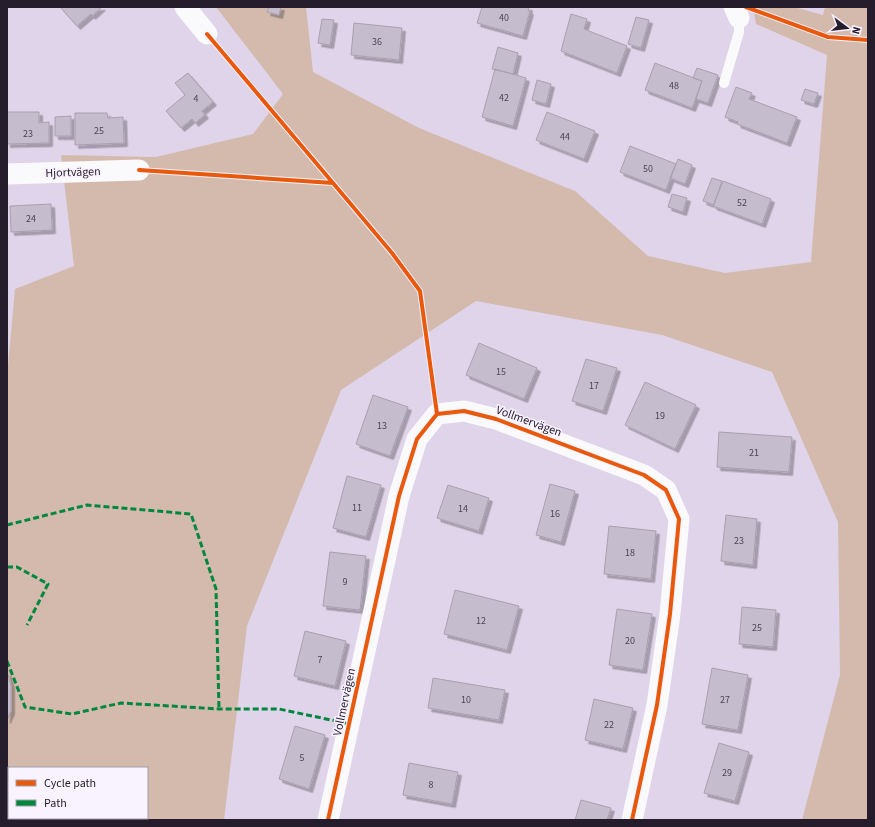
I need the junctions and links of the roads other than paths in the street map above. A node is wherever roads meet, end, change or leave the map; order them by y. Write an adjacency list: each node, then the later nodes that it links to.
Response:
1 (185, 7): 3 (street)
2 (736, 13): 4 (lane)
3 (208, 34)
4 (724, 83)
5 (140, 170): 6 (street, Hjortvägen)
6 (7, 174)
7 (328, 820): 8 (street, Vollmervägen)
8 (632, 820)

